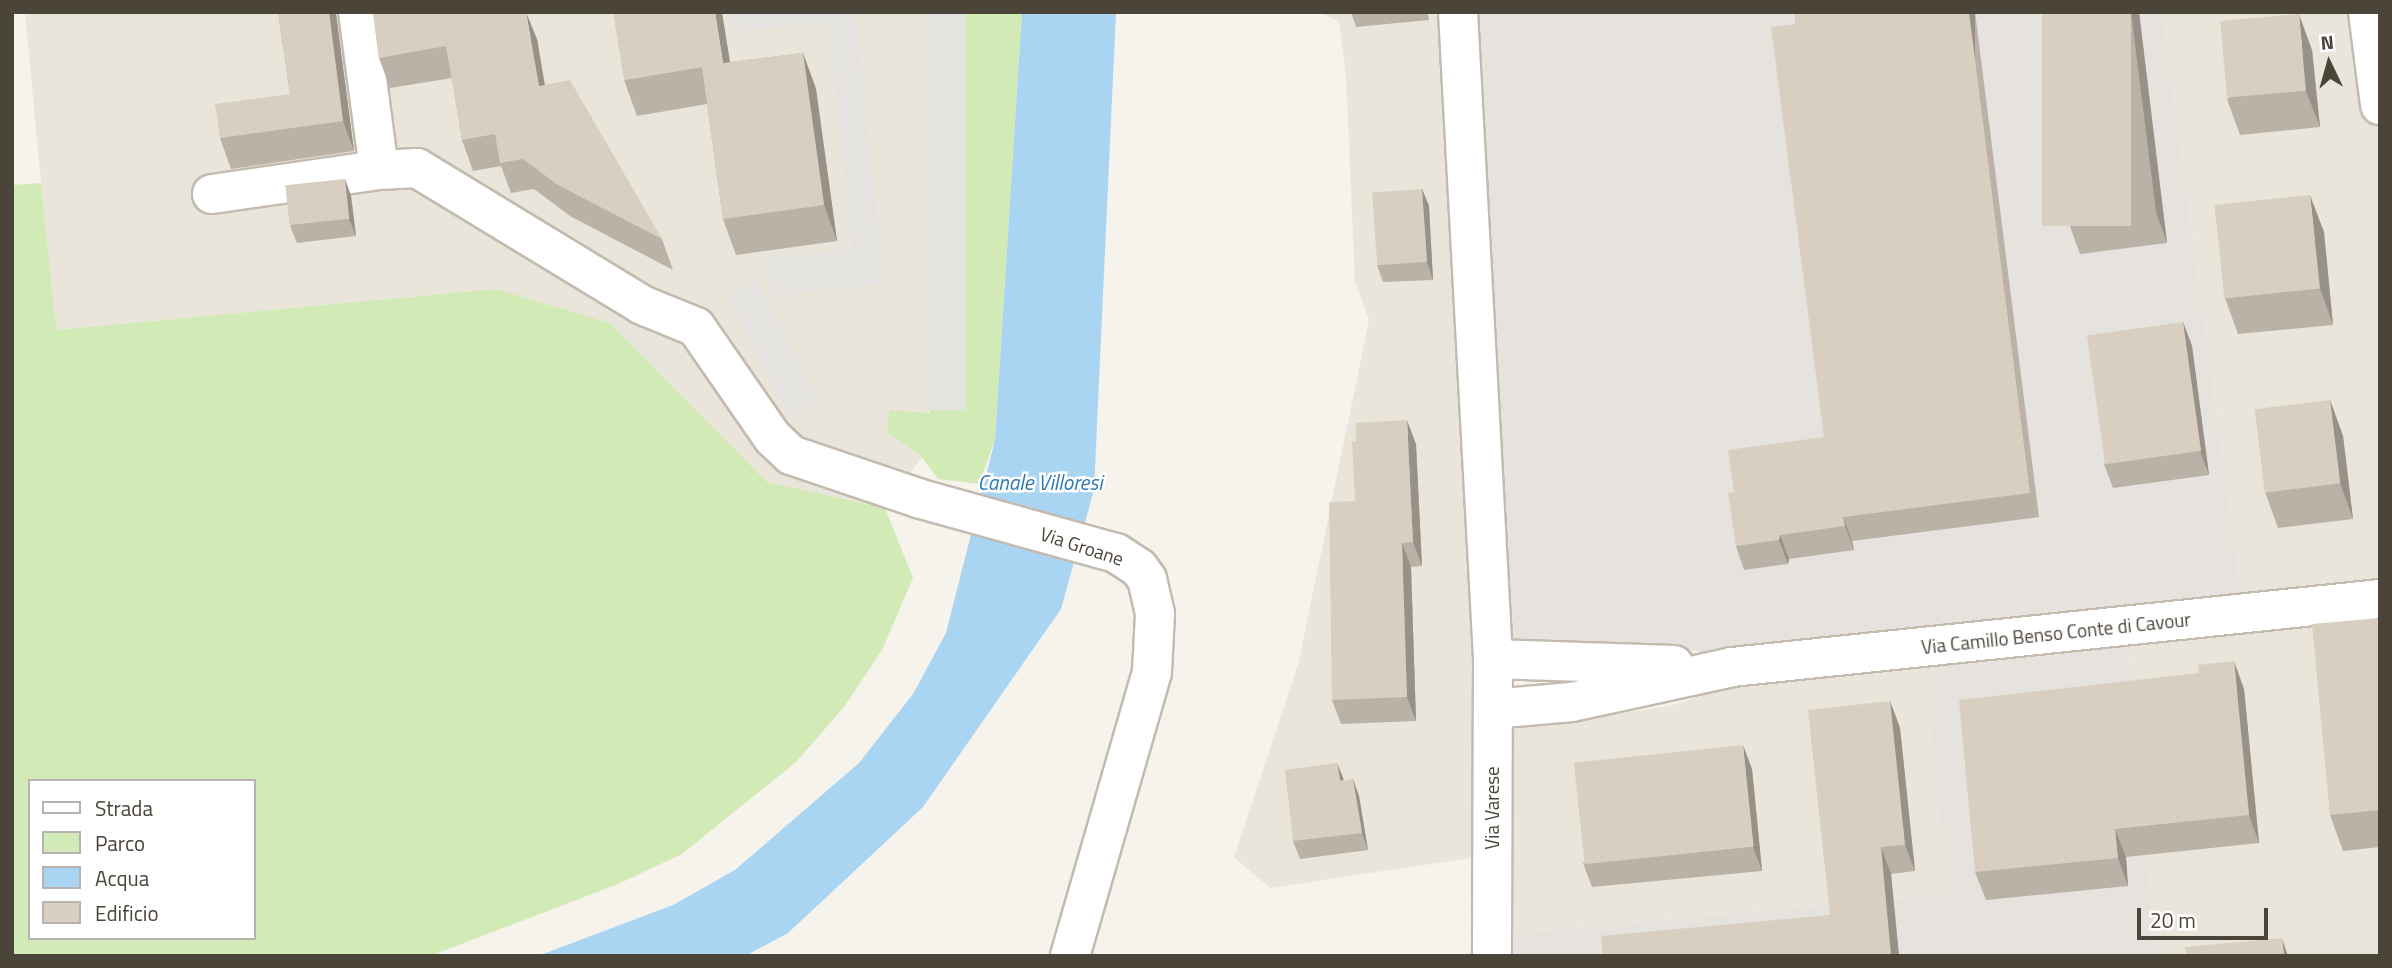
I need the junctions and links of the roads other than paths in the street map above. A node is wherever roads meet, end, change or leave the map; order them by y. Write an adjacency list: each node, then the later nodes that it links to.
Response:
1 (358, 12): 5 (street)
2 (1458, 12): 8 (street, Via Varese)
3 (2368, 12): 4 (street)
4 (2380, 105)
5 (379, 170): 6 (street); 11 (street, Via Groane)
6 (212, 194)
7 (2380, 599): 9 (street, Via Camillo Benso Conte di Cavour)
8 (1493, 659): 9 (street, Via Camillo Benso Conte di Cavour); 10 (street, Via Varese)
9 (1732, 667): 10 (street, Via Camillo Benso Conte di Cavour)
10 (1493, 709): 12 (street, Via Varese)
11 (1070, 956)
12 (1492, 956)

